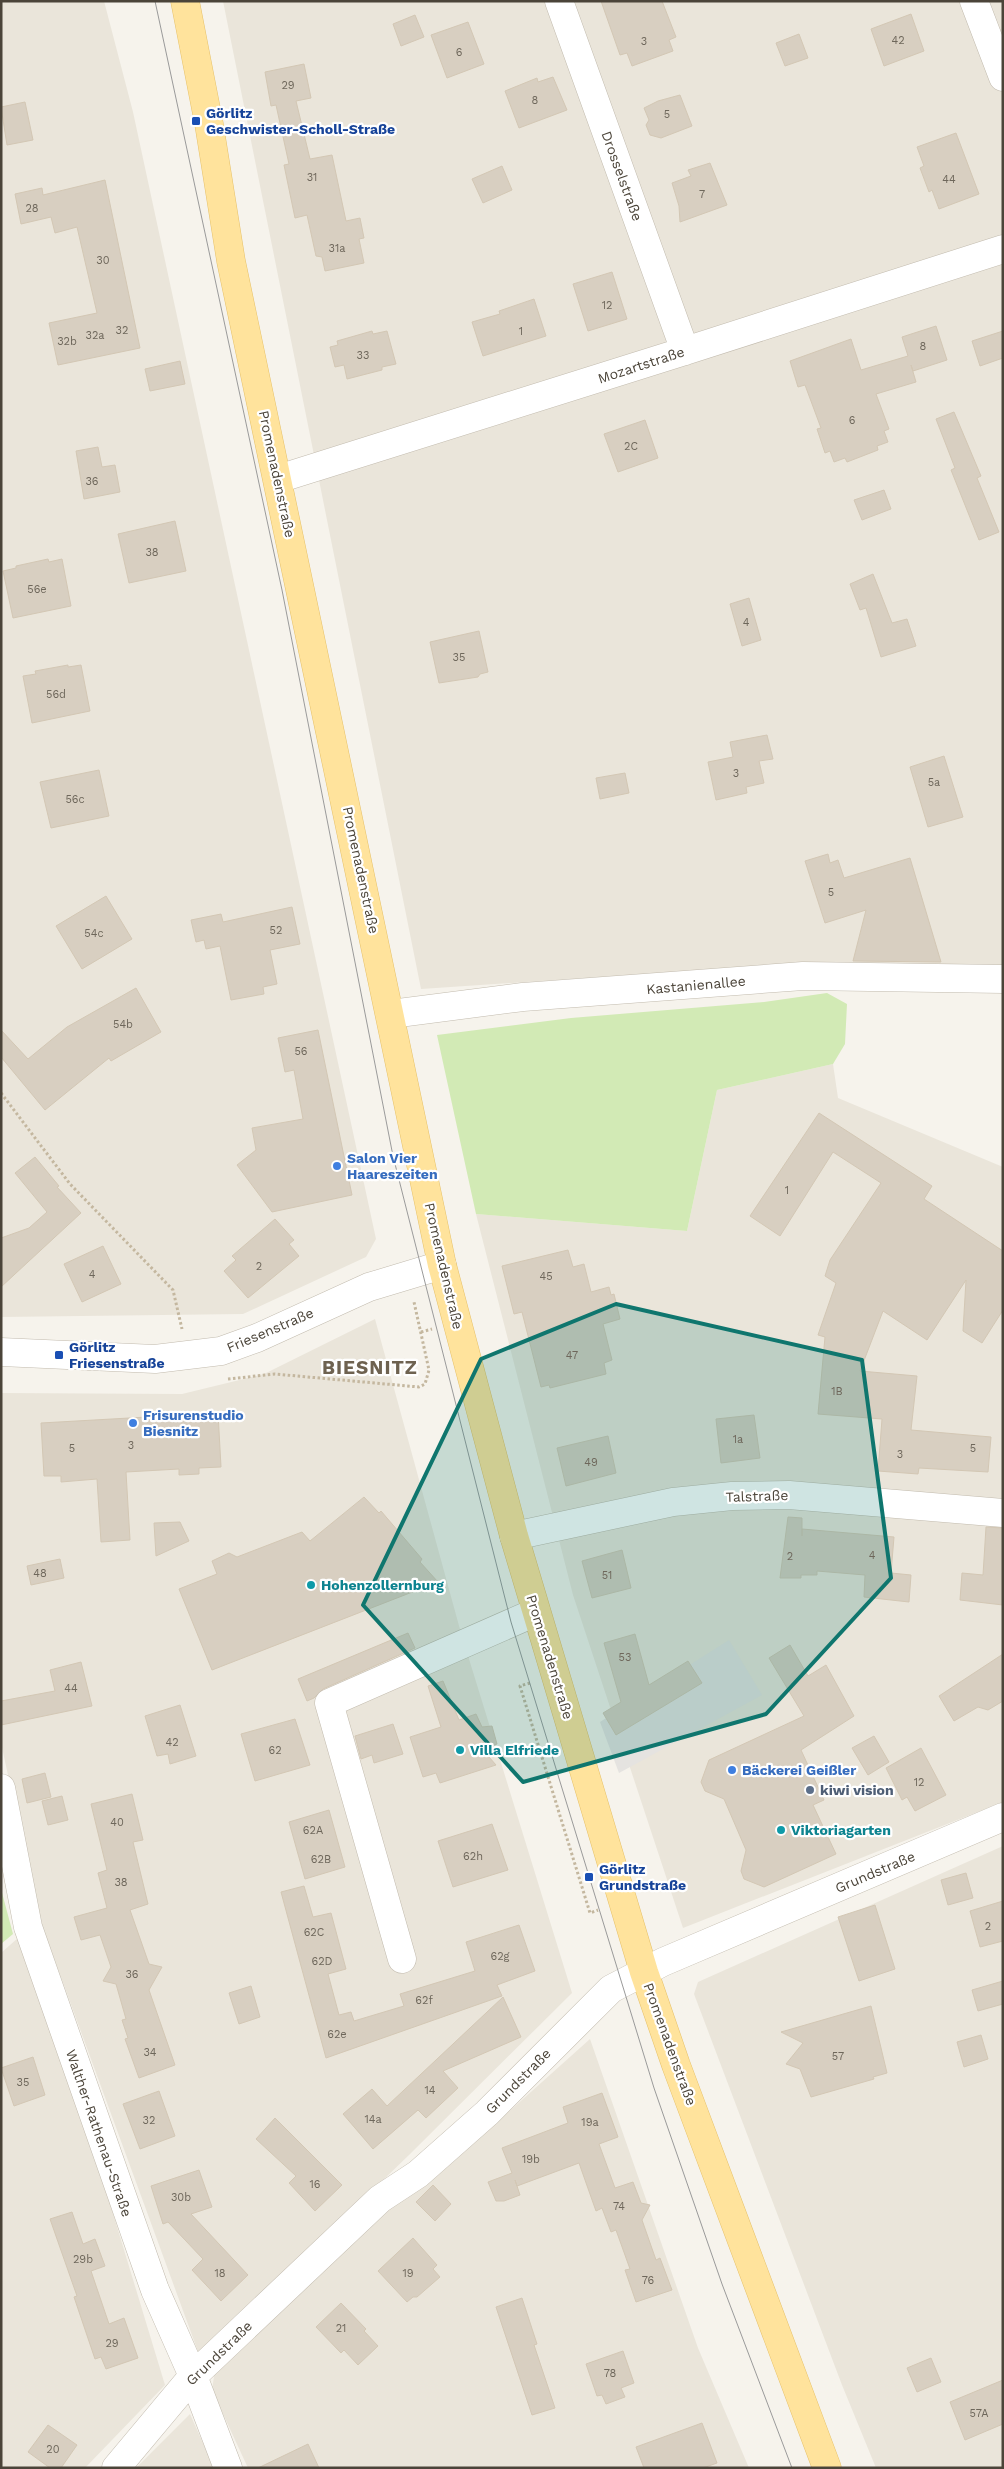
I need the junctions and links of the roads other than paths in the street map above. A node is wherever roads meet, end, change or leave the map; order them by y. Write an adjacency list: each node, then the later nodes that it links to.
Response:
1 (185, 1): 7 (main road, Promenadenstraße)
2 (559, 1): 6 (street, Drosselstraße)
3 (974, 1): 4 (street)
4 (1003, 77)
5 (1003, 249): 6 (street, Mozartstraße)
6 (685, 351): 7 (street, Mozartstraße)
7 (278, 479): 9 (main road, Promenadenstraße)
8 (1003, 979): 9 (street, Kastanienallee)
9 (391, 1014): 10 (main road, Promenadenstraße)
10 (442, 1265): 11 (street, Friesenstraße); 13 (main road, Promenadenstraße)
11 (1, 1352)
12 (1003, 1513): 13 (street, Talstraße)
13 (514, 1536): 14 (main road, Promenadenstraße)
14 (536, 1612): 17 (street); 18 (main road, Promenadenstraße)
15 (1, 1788): 19 (street, Walther-Rathenau-Straße)
16 (1003, 1817): 18 (street, Grundstraße)
17 (402, 1959)
18 (644, 1972): 19 (street, Grundstraße); 22 (main road, Promenadenstraße)
19 (193, 2376): 20 (street, Grundstraße); 21 (street, Walther-Rathenau-Straße)
20 (116, 2468)
21 (228, 2468)
22 (827, 2468)

